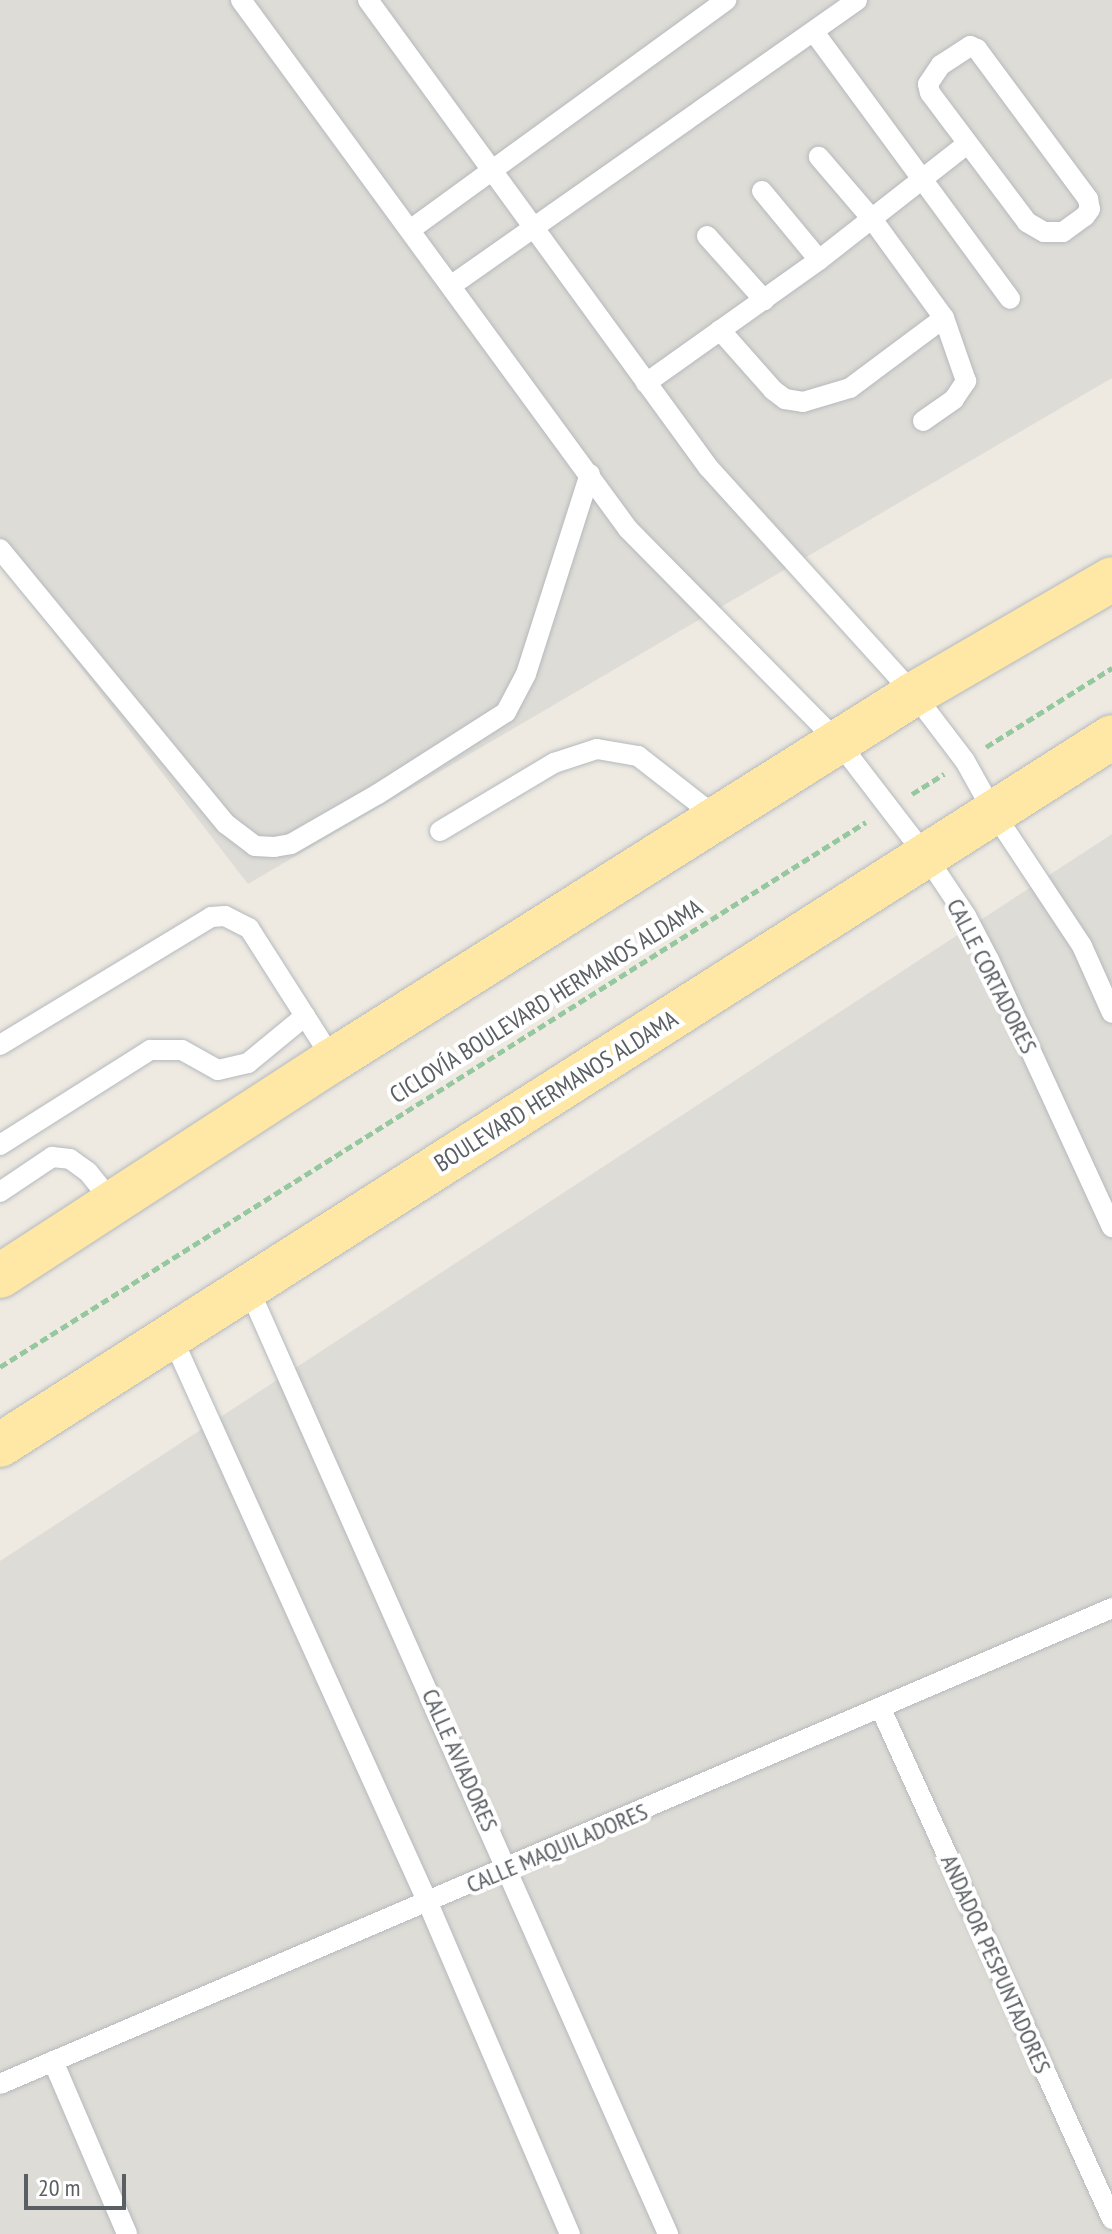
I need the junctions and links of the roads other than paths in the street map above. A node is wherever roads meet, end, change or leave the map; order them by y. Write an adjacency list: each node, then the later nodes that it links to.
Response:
1 (241, 0): 13 (lane, CALLE CORTADORES)
2 (368, 0): 8 (lane)
3 (726, 0): 8 (lane)
4 (857, 0): 5 (lane)
5 (814, 32): 9 (lane); 12 (lane)
6 (967, 144): 6 (lane); 9 (lane)
7 (819, 157): 11 (lane)
8 (491, 169): 12 (lane); 13 (lane)
9 (921, 179): 11 (lane); 17 (lane)
10 (762, 191): 15 (lane)
11 (872, 219): 15 (lane); 19 (lane)
12 (533, 227): 16 (lane); 21 (lane)
13 (410, 230): 16 (lane, CALLE CORTADORES)
14 (707, 236): 18 (lane)
15 (819, 260): 18 (lane)
16 (452, 285): 23 (lane, CALLE CORTADORES)
17 (1010, 299)
18 (764, 300): 20 (lane)
19 (944, 318): 20 (lane); 22 (lane)
20 (720, 330): 21 (lane)
21 (646, 383): 26 (lane)
22 (923, 421)
23 (590, 474): 24 (lane); 28 (lane, CALLE CORTADORES)
24 (0, 549)
25 (1112, 579): 26 (main road)
26 (914, 694): 28 (main road); 29 (lane)
27 (1112, 737): 29 (main road, BOULEVARD HERMANOS ALDAMA)
28 (840, 744): 30 (main road); 32 (lane, CALLE CORTADORES)
29 (994, 813): 32 (main road, BOULEVARD HERMANOS ALDAMA); 33 (lane)
30 (719, 819): 31 (lane); 36 (main road)
31 (440, 831)
32 (926, 856): 40 (lane, CALLE CORTADORES); 42 (main road, BOULEVARD HERMANOS ALDAMA)
33 (1112, 1013)
34 (305, 1016): 35 (lane); 36 (lane); 37 (lane)
35 (0, 1045)
36 (333, 1060): 39 (main road)
37 (0, 1145)
38 (0, 1192): 39 (lane)
39 (113, 1203): 41 (main road)
40 (1112, 1227)
41 (0, 1276)
42 (248, 1287): 43 (main road, BOULEVARD HERMANOS ALDAMA); 47 (lane, CALLE AVIADORES)
43 (171, 1335): 44 (main road, BOULEVARD HERMANOS ALDAMA); 48 (lane)
44 (0, 1445)
45 (1112, 1608): 46 (lane, CALLE MAQUILADORES)
46 (881, 1709): 47 (lane, CALLE MAQUILADORES); 51 (lane, ANDADOR PESPUNTADORES)
47 (509, 1869): 48 (lane, CALLE MAQUILADORES); 54 (lane, CALLE AVIADORES)
48 (428, 1903): 49 (lane, CALLE MAQUILADORES); 53 (lane)
49 (53, 2061): 50 (lane, CALLE MAQUILADORES); 52 (lane)
50 (0, 2084)
51 (1112, 2219)
52 (127, 2234)
53 (570, 2234)
54 (668, 2234)

